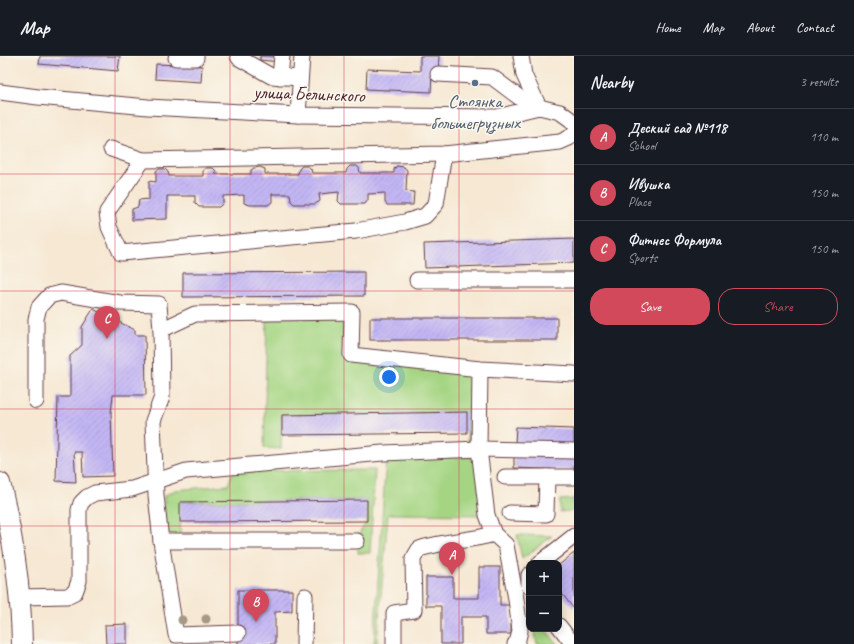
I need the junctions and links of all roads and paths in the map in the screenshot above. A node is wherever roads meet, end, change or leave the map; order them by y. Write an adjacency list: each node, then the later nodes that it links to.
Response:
1 (196, 56): 6 (street)
2 (238, 56): 8 (street)
3 (282, 56): 8 (street)
4 (302, 56): 9 (street)
5 (521, 56): 11 (street)
6 (176, 58)
7 (438, 74): 11 (street)
8 (280, 77): 9 (street)
9 (300, 78): 12 (street)
10 (0, 92): 12 (street, улица Белинского)
11 (539, 107): 12 (street, улица Белинского); 13 (street, улица Белинского)
12 (298, 115)
13 (574, 122)
14 (574, 133): 16 (street)
15 (111, 149): 17 (street)
16 (444, 154): 17 (street); 17 (street)
17 (142, 160)
18 (417, 280): 19 (street)
19 (574, 280)
20 (161, 330): 21 (street); 23 (street); 29 (street)
21 (480, 369): 22 (street); 24 (street)
22 (574, 374)
23 (36, 401)
24 (479, 449): 25 (street); 29 (street); 32 (street)
25 (574, 451)
26 (505, 477): 27 (street)
27 (547, 477): 28 (street); 31 (street)
28 (574, 477)
29 (156, 480): 34 (street); 38 (street)
30 (0, 483): 38 (main road)
31 (510, 513)
32 (494, 534): 44 (street); 45 (street)
33 (574, 536): 36 (street)
34 (161, 541): 35 (street); 40 (street)
35 (356, 541)
36 (544, 560)
37 (305, 596): 43 (street)
38 (20, 597): 42 (main road)
39 (562, 630): 41 (street)
40 (238, 633)
41 (574, 643)
42 (22, 644)
43 (304, 644)
44 (394, 644)
45 (515, 644)

